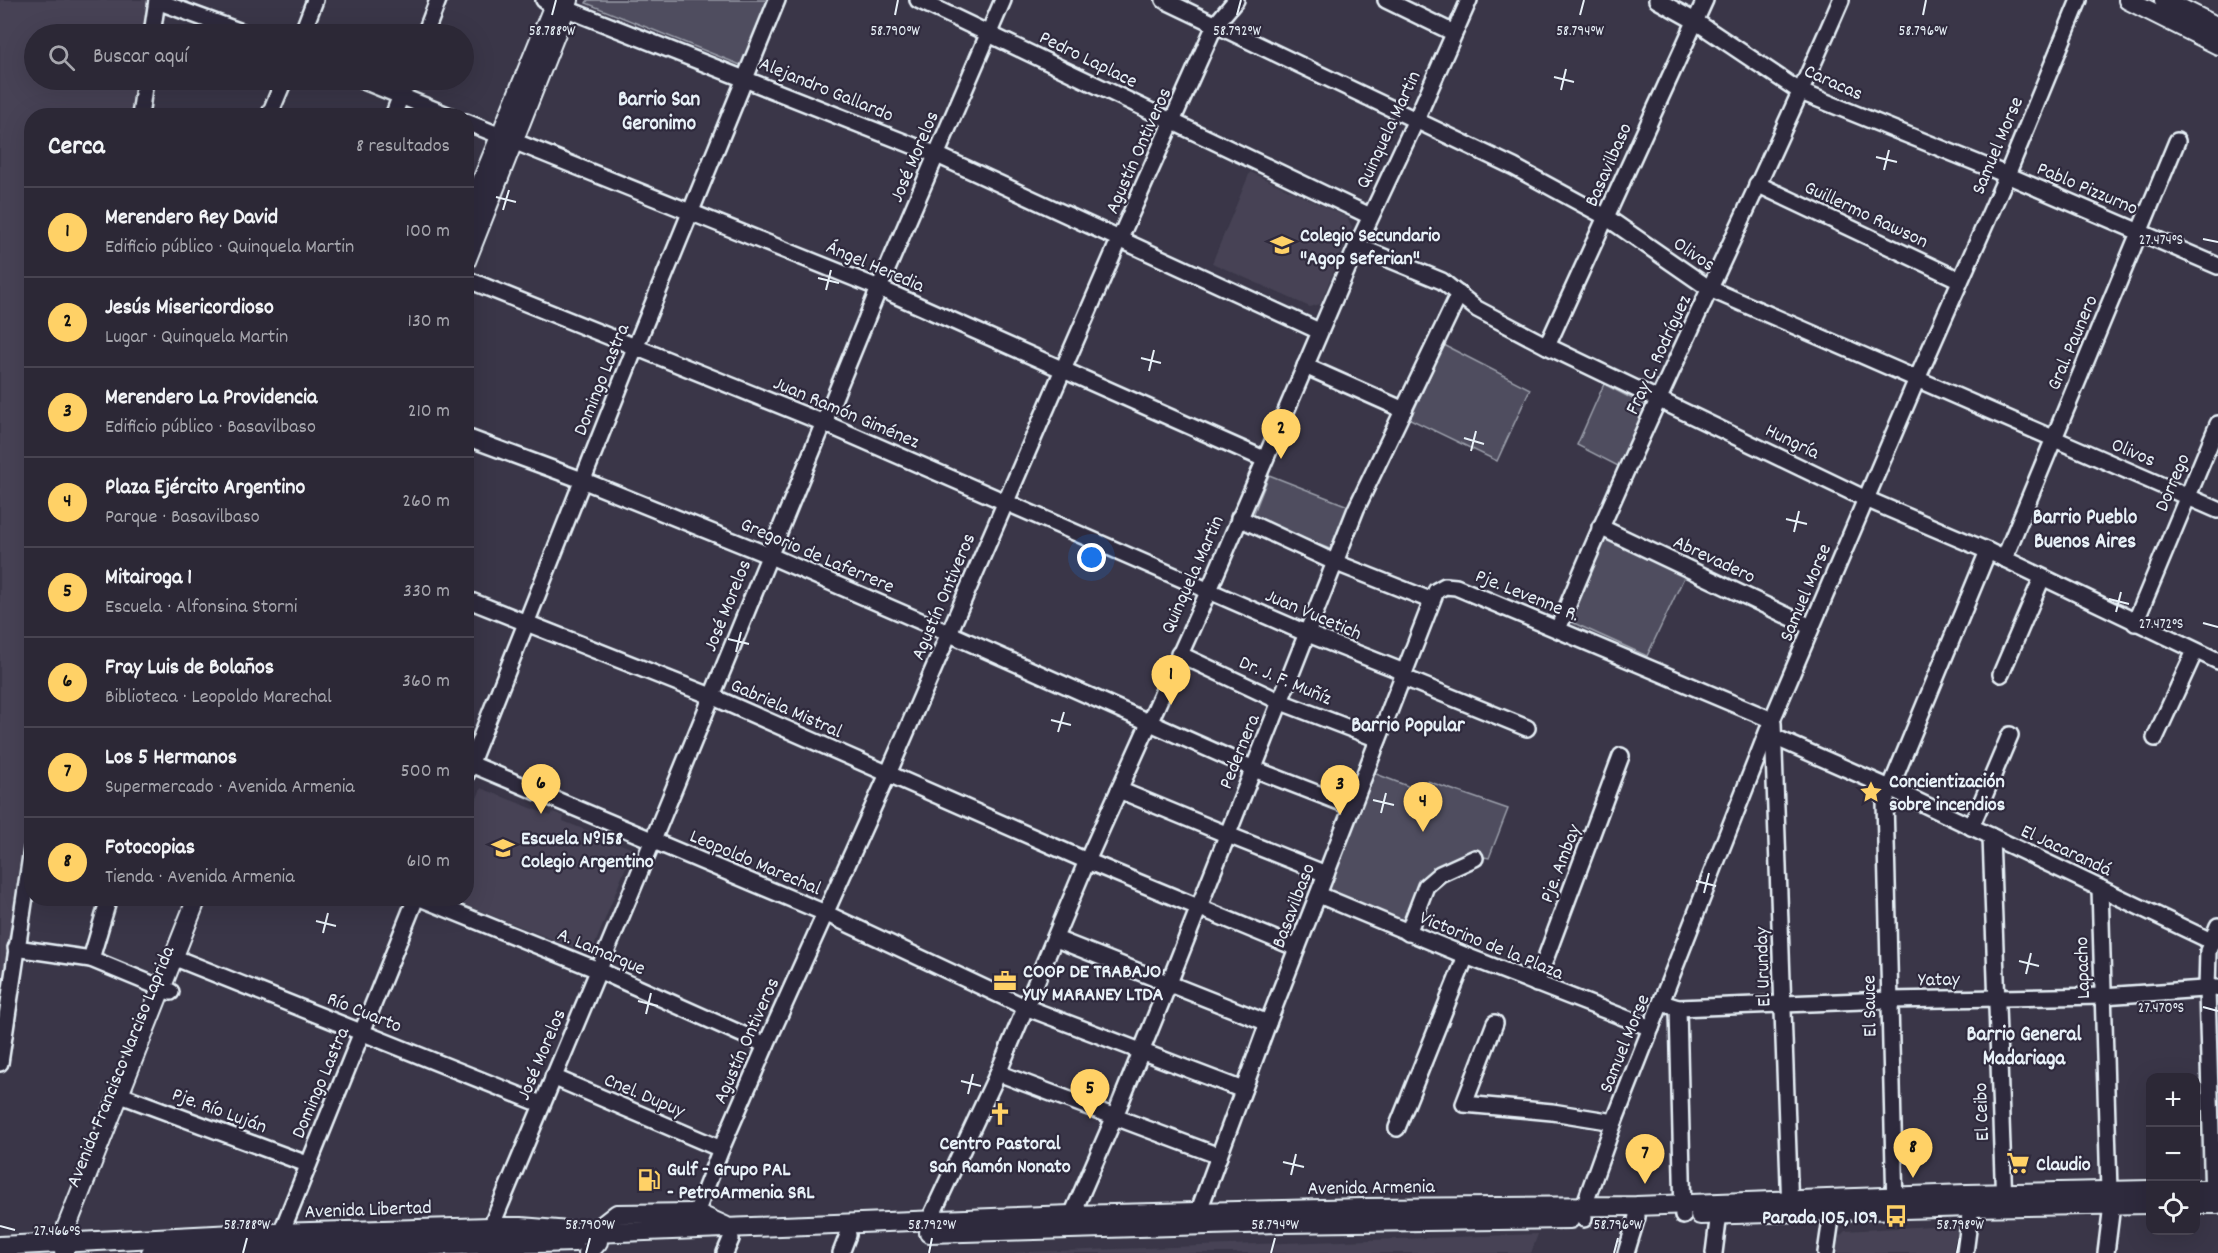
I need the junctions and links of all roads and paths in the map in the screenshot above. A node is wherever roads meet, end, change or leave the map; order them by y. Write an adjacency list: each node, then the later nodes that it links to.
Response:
1 (157, 0): 19 (street); 20 (street)
2 (315, 0): 21 (street)
3 (438, 0): 22 (street)
4 (777, 0): 28 (street, Domingo Lastra)
5 (918, 0): 25 (street, Pedro Laplace)
6 (1003, 0): 25 (street, José Morelos)
7 (1164, 0): 23 (street, Olivos)
8 (1236, 0): 23 (street, Agustín Ontiveros)
9 (1386, 0): 26 (street)
10 (1469, 0): 26 (street, Quinquela Martin)
11 (1657, 0): 18 (street, Caracas)
12 (1705, 0): 18 (street, Basavilbaso)
13 (1841, 0): 33 (street, Fray C. Rodríguez)
14 (2079, 0): 45 (street, Samuel Morse)
15 (2164, 0): 24 (main road)
16 (2132, 1): 27 (main road)
17 (557, 3): 28 (street, Alejandro Gallardo); 42 (main road)
18 (1695, 21): 33 (street, Caracas); 50 (street, Basavilbaso)
19 (153, 24)
20 (221, 24)
21 (306, 24)
22 (429, 24)
23 (1215, 25): 39 (street, Olivos); 40 (street, Agustín Ontiveros)
24 (2218, 27)
25 (988, 32): 40 (street, Pedro Laplace); 44 (street, José Morelos)
26 (1454, 33): 39 (street, Quinquela Martin)
27 (2218, 45)
28 (745, 78): 44 (street, Alejandro Gallardo); 48 (street, Domingo Lastra)
29 (144, 90): 35 (street)
30 (280, 90): 36 (street)
31 (386, 90): 34 (street)
32 (403, 90): 34 (street)
33 (1801, 92): 45 (street, Caracas); 46 (street, Fray C. Rodríguez)
34 (401, 96): 37 (street); 38 (street)
35 (141, 108)
36 (272, 108)
37 (396, 108)
38 (430, 108)
39 (1416, 120): 49 (street, Quinquela Martin); 50 (street, Olivos)
40 (1173, 122): 49 (street, Pedro Laplace); 53 (street, Agustín Ontiveros)
41 (474, 125): 42 (street, Ángel Heredia)
42 (507, 139): 47 (main road); 48 (street, Ángel Heredia); 52 (main road)
43 (2177, 141): 51 (street, Gral. Paunero)
44 (937, 155): 53 (street, Alejandro Gallardo); 58 (street, José Morelos)
45 (2007, 175): 51 (street, Pablo Pizzurno); 56 (street, Samuel Morse)
46 (1757, 184): 56 (street, Guillermo Rawson); 59 (street, Fray C. Rodríguez)
47 (474, 204)
48 (690, 212): 58 (street, Ángel Heredia); 63 (street, Domingo Lastra)
49 (1370, 216): 54 (street, Quinquela Martin)
50 (1606, 218): 59 (street, Olivos); 62 (street, Basavilbaso)
51 (2140, 232): 55 (street, Pablo Pizzurno); 71 (street, Gral. Paunero)
52 (474, 237)
53 (1120, 238): 61 (street, Alejandro Gallardo); 65 (street, Agustín Ontiveros)
54 (1357, 246): 60 (street, Hungría); 61 (street, Quinquela Martin)
55 (2218, 266)
56 (1960, 280): 66 (street, Samuel Morse)
57 (474, 282): 63 (street, Juan Ramón Giménez)
58 (879, 288): 65 (street, Ángel Heredia); 69 (street, José Morelos)
59 (1710, 289): 66 (street, Olivos); 67 (street, Fray C. Rodríguez)
60 (1459, 294): 62 (street, Hungría); 68 (street, Pedernera)
61 (1319, 331): 64 (street, Quinquela Martin)
62 (1547, 346): 67 (street, Hungría)
63 (635, 348): 69 (street, Juan Ramón Giménez); 74 (street, Domingo Lastra)
64 (1305, 366): 68 (street); 73 (street, Quinquela Martin)
65 (1063, 370): 73 (street, Ángel Heredia); 77 (street, Agustín Ontiveros)
66 (1917, 379): 71 (street, Olivos); 76 (street, Samuel Morse)
67 (1659, 399): 76 (street, Hungría); 80 (street, Fray C. Rodríguez)
68 (1404, 410): 84 (street, Pedernera)
69 (824, 423): 77 (street, Juan Ramón Giménez); 82 (street, José Morelos)
70 (2218, 424): 75 (street, Dorrego)
71 (2054, 439): 75 (street, Olivos); 83 (street, Gral. Paunero)
72 (474, 440): 74 (street, Gregorio de Laferrere)
73 (1264, 459): 79 (street, Quinquela Martin)
74 (582, 480): 82 (street, Gregorio de Laferrere); 89 (street, Domingo Lastra)
75 (2187, 497): 78 (street, Olivos); 90 (street, Dorrego)
76 (1866, 499): 81 (street, Hungría); 91 (street, Samuel Morse)
77 (1006, 501): 86 (street, Juan Ramón Giménez); 93 (street, Agustín Ontiveros)
78 (2218, 510)
79 (1239, 518): 84 (street); 86 (street, Quinquela Martin)
80 (1600, 527): 91 (street, Abrevadero); 92 (street, Fray C. Rodríguez)
81 (1988, 551): 83 (street, Hungría); 115 (street)
82 (768, 555): 93 (street, Gregorio de Laferrere); 100 (street, José Morelos)
83 (2004, 559): 85 (street, Hungría)
84 (1334, 562): 87 (street); 94 (street, Pedernera)
85 (2042, 578): 90 (street, Hungría); 98 (street)
86 (1209, 590): 94 (street, Juan Vucetich); 96 (street, Quinquela Martin)
87 (1430, 600): 92 (street, Pje. Levenne R.); 99 (street, Basavilbaso)
88 (474, 602): 89 (street, Gabriela Mistral)
89 (528, 622): 100 (street, Gabriela Mistral); 109 (street, Domingo Lastra)
90 (2135, 623): 95 (street, Hungría)
91 (1811, 627): 102 (street, Samuel Morse)
92 (1558, 629): 102 (street, Pje. Levenne R.)
93 (948, 633): 103 (street, Gregorio de Laferrere); 113 (street, Agustín Ontiveros)
94 (1308, 634): 99 (street, Juan Vucetich); 101 (street, Pedernera)
95 (2195, 651): 97 (street, Hungría); 107 (street)
96 (1179, 654): 101 (street, Dr. J. F. Muñíz); 103 (street, Quinquela Martin)
97 (2218, 662)
98 (2001, 674)
99 (1403, 675): 104 (street, Juan Vucetich); 108 (street, Basavilbaso)
100 (711, 696): 113 (street, Gabriela Mistral); 120 (street, José Morelos)
101 (1281, 702): 108 (street, Dr. J. F. Muñíz); 112 (street, Pedernera)
102 (1772, 720): 106 (street, El Urunday); 151 (street, Samuel Morse)
103 (1149, 721): 112 (street, Gregorio de Laferrere); 114 (street, Quinquela Martin)
104 (1527, 728)
105 (2010, 735): 117 (street)
106 (1774, 737): 115 (street, El Jacarandá); 152 (street, El Urunday)
107 (2155, 738)
108 (1378, 740): 116 (street, Basavilbaso)
109 (474, 752)
110 (1621, 756): 145 (street, Pje. Ambay)
111 (474, 769): 120 (street, Leopoldo Marechal)
112 (1254, 769): 116 (street, Gregorio de Laferrere); 118 (street, Pedernera)
113 (888, 774): 122 (street, Gabriela Mistral); 133 (street, Agustín Ontiveros)
114 (1119, 790): 118 (street); 122 (street, Quinquela Martin)
115 (1887, 795): 117 (street, El Jacarandá); 150 (street, El Sauce)
116 (1352, 807): 123 (street, Basavilbaso)
117 (1971, 827): 119 (street, El Jacarandá)
118 (1228, 836): 123 (street); 132 (street, Pedernera)
119 (1991, 836): 124 (street, El Jacarandá); 149 (street, El Ceibo)
120 (653, 840): 133 (street, Leopoldo Marechal); 143 (street, José Morelos)
121 (1475, 858): 135 (street)
122 (1087, 861): 132 (street); 136 (street, Quinquela Martin)
123 (1326, 873): 125 (street, Basavilbaso)
124 (2100, 888): 137 (street, El Jacarandá); 148 (street, Lapacho)
125 (1319, 895): 135 (street, Victorino de la Plaza); 139 (street, Basavilbaso)
126 (24, 898): 138 (street)
127 (107, 906): 141 (street)
128 (195, 906): 142 (main road, Avenida Francisco Narciso Laprida)
129 (206, 906): 142 (main road, Avenida Francisco Narciso Laprida)
130 (413, 906): 158 (street, Domingo Lastra)
131 (440, 906): 143 (street, A. Lamarque)
132 (1199, 909): 139 (street); 144 (street, Pedernera)
133 (825, 913): 153 (street, Leopoldo Marechal); 159 (street, Agustín Ontiveros)
134 (2218, 926): 137 (street)
135 (1408, 933): 140 (street, Victorino de la Plaza)
136 (1056, 939): 144 (street); 153 (street, Quinquela Martin)
137 (2211, 941): 146 (street)
138 (16, 948): 141 (street); 161 (street)
139 (1297, 948): 155 (street, Basavilbaso)
140 (1466, 956): 145 (street, Victorino de la Plaza); 169 (street)
141 (91, 959): 147 (street)
142 (179, 959): 147 (main road, Avenida Francisco Narciso Laprida); 158 (street, Río Cuarto)
143 (598, 970): 159 (street, A. Lamarque); 163 (street, José Morelos)
144 (1169, 983): 155 (street); 160 (street, Pedernera)
145 (1536, 984): 157 (street, Victorino de la Plaza)
146 (2212, 988): 148 (street, Yatay); 174 (street)
147 (166, 990): 165 (main road, Avenida Francisco Narciso Laprida)
148 (2103, 996): 149 (street, Yatay); 175 (street, Lapacho)
149 (1997, 998): 150 (street, Yatay); 177 (street, El Ceibo)
150 (1889, 1000): 152 (street, Yatay); 178 (street, El Sauce)
151 (1662, 1003): 154 (street, Yatay); 157 (street, Samuel Morse)
152 (1784, 1005): 154 (street, Yatay); 181 (street, El Urunday)
153 (1025, 1007): 160 (street, Leopoldo Marechal); 162 (street, Quinquela Martin)
154 (1678, 1008): 183 (street)
155 (1268, 1023): 164 (street, Basavilbaso)
156 (1495, 1023): 168 (street)
157 (1652, 1028): 168 (street, Samuel Morse)
158 (362, 1032): 166 (street, Río Cuarto); 172 (street, Domingo Lastra)
159 (765, 1045): 170 (street, Agustín Ontiveros)
160 (1142, 1050): 164 (street, Leopoldo Marechal); 167 (street, Pedernera)
161 (0, 1063)
162 (998, 1073): 167 (street); 190 (street, Quinquela Martin)
163 (553, 1077): 166 (street, José Morelos); 170 (street, Cnel. Dupuy)
164 (1243, 1090): 171 (street, Basavilbaso)
165 (123, 1096): 172 (street, Pje. Río Luján); 195 (main road, Avenida Francisco Narciso Laprida)
166 (542, 1104): 189 (street, José Morelos)
167 (1115, 1116): 171 (street); 188 (street, Pedernera)
168 (1614, 1122): 186 (street, Samuel Morse)
169 (1397, 1128)
170 (721, 1149): 185 (street, Agustín Ontiveros)
171 (1219, 1156): 187 (street, Basavilbaso)
172 (307, 1164): 193 (street, Domingo Lastra)
173 (2146, 1191): 175 (main road, Avenida Armenia)
174 (2209, 1197)
175 (2111, 1198): 177 (main road, Avenida Armenia); 179 (main road, Avenida Armenia); 207 (street, Lapacho)
176 (1969, 1200): 177 (main road, Avenida Armenia); 178 (main road, Avenida Armenia); 206 (street)
177 (2003, 1200)
178 (1895, 1203): 180 (main road, Avenida Armenia)
179 (2146, 1203)
180 (1831, 1205): 181 (main road, Avenida Armenia); 205 (street)
181 (1790, 1207): 182 (main road, Avenida Armenia)
182 (1720, 1209): 183 (main road, Avenida Armenia); 204 (street)
183 (1683, 1210): 184 (main road, Avenida Armenia)
184 (1637, 1211): 186 (main road, Avenida Armenia); 203 (street)
185 (696, 1213): 192 (main road); 196 (main road)
186 (1584, 1213): 187 (main road, Avenida Armenia)
187 (1199, 1219): 188 (main road, Avenida Armenia)
188 (1072, 1222): 190 (main road, Avenida Armenia)
189 (491, 1227): 193 (main road, Avenida Libertad); 196 (main road, Avenida Libertad)
190 (930, 1227): 191 (main road, Avenida Armenia); 192 (main road, Avenida Armenia)
191 (848, 1235): 192 (main road, Avenida Armenia); 202 (street)
192 (729, 1240): 196 (main road, Avenida Armenia)
193 (282, 1241): 195 (main road, Avenida Libertad); 198 (main road, Avenida Libertad); 199 (main road, Avenida Libertad)
194 (530, 1242): 196 (main road, Avenida Libertad); 198 (main road, Avenida Libertad); 201 (main road)
195 (72, 1243): 197 (main road, Avenida Libertad)
196 (585, 1245)
197 (0, 1246)
198 (353, 1250)
199 (247, 1252): 200 (main road, Avenida Libertad)
200 (151, 1253)
201 (545, 1253)
202 (840, 1253)
203 (1626, 1253)
204 (1714, 1253)
205 (1826, 1253)
206 (1965, 1253)
207 (2106, 1253)

